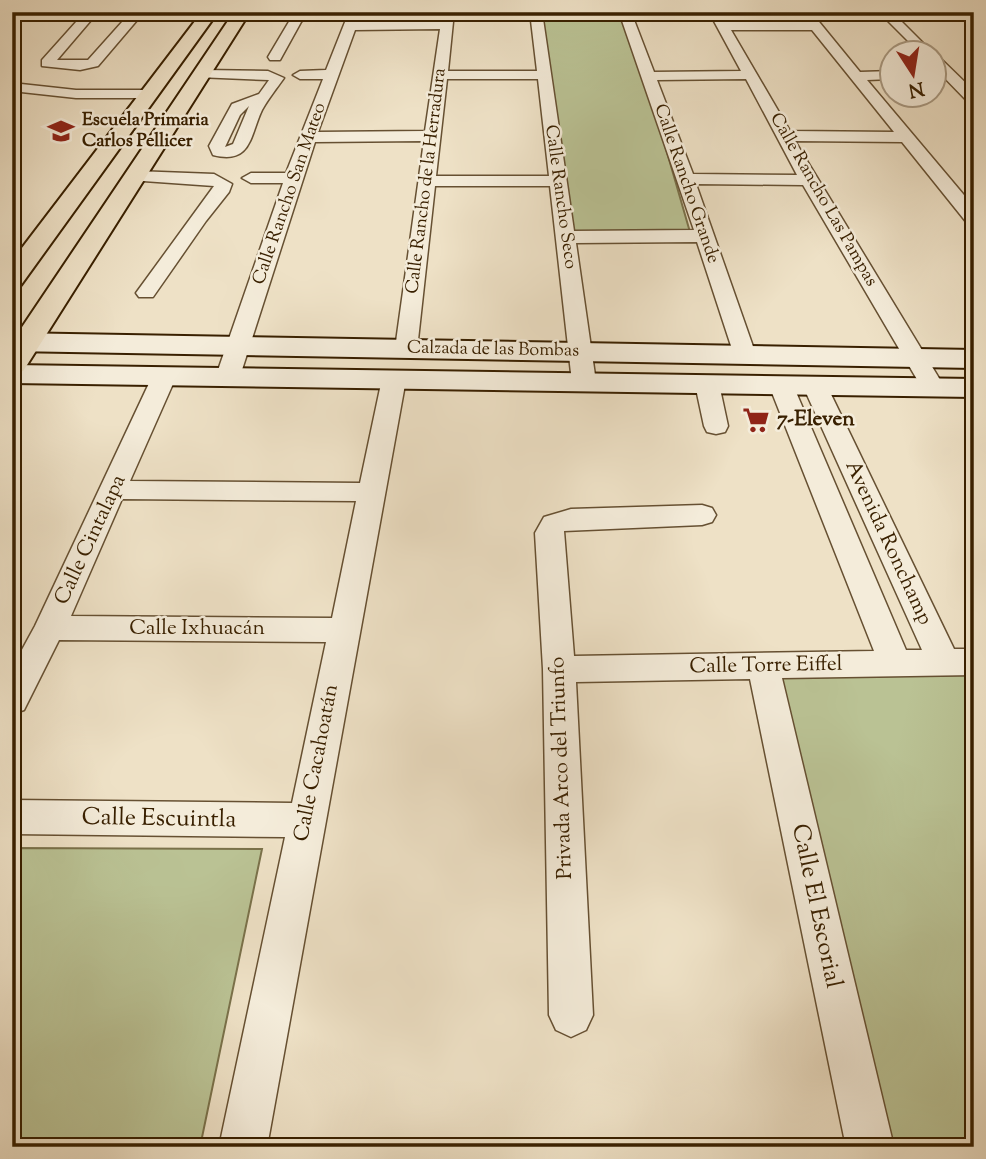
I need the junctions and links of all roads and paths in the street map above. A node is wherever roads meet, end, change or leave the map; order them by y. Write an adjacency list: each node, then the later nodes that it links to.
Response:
1 (92, 12): 17 (street)
2 (138, 12): 17 (street)
3 (210, 12): 32 (main road)
4 (242, 12): 18 (main road)
5 (305, 12): 16 (street)
6 (536, 12): 22 (street, Calle Rancho Seco)
7 (625, 12): 27 (street, Calle Rancho Grande)
8 (804, 12): 13 (street)
9 (885, 12): 14 (street)
10 (353, 19): 11 (street); 19 (street, Calle Rancho San Mateo)
11 (447, 19): 21 (street, Calle Rancho de la Herradura)
12 (719, 19): 13 (street); 23 (street, Calle Rancho Las Pampas)
13 (815, 26): 28 (street)
14 (912, 38)
15 (86, 47): 17 (street)
16 (275, 57)
17 (81, 65): 31 (street)
18 (202, 74): 33 (street); 39 (main road)
19 (333, 74): 20 (street); 37 (street, Calle Rancho San Mateo)
20 (300, 75)
21 (442, 75): 22 (street); 35 (street, Calle Rancho de la Herradura)
22 (545, 75): 47 (street, Calle Rancho Seco)
23 (750, 75): 27 (street); 36 (street, Calle Rancho Las Pampas)
24 (878, 75): 28 (street)
25 (948, 75): 26 (street)
26 (974, 75)
27 (647, 76): 42 (street, Calle Rancho Grande)
28 (856, 76): 38 (street)
29 (948, 80): 34 (street)
30 (12, 87): 31 (street)
31 (58, 92): 32 (street)
32 (149, 94): 51 (main road)
33 (263, 97)
34 (974, 100)
35 (433, 136): 37 (street); 46 (street, Calle Rancho de la Herradura)
36 (785, 136): 38 (street); 43 (street, Calle Rancho Las Pampas)
37 (310, 137): 41 (street, Calle Rancho San Mateo)
38 (907, 137): 44 (street)
39 (135, 176): 52 (street); 54 (main road)
40 (251, 178): 41 (street)
41 (293, 178): 53 (street, Calle Rancho San Mateo)
42 (686, 179): 43 (street); 49 (street, Calle Rancho Grande)
43 (810, 180): 57 (street, Calle Rancho Las Pampas)
44 (943, 180): 45 (street); 48 (street)
45 (963, 180)
46 (426, 181): 47 (street); 59 (street, Calle Rancho de la Herradura)
47 (556, 181): 50 (street, Calle Rancho Seco)
48 (974, 219)
49 (704, 236): 50 (street); 56 (street, Calle Rancho Grande)
50 (566, 237): 55 (street, Calle Rancho Seco)
51 (12, 279)
52 (146, 293)
53 (240, 345): 54 (main road, Calzada de las Bombas); 59 (main road, Calzada de las Bombas); 61 (street, Calle Rancho San Mateo)
54 (17, 350)
55 (580, 352): 56 (main road, Calzada de las Bombas); 59 (main road, Calzada de las Bombas); 63 (street, Calle Rancho Seco)
56 (745, 355): 57 (main road, Calzada de las Bombas)
57 (916, 359): 58 (main road, Calzada de las Bombas); 67 (street, Calle Rancho Las Pampas)
58 (974, 359)
59 (400, 364): 61 (main road, Calzada de las Bombas); 63 (main road, Calzada de las Bombas); 71 (street, Calle Cacahoatán)
60 (12, 374): 62 (main road, Calzada de las Bombas)
61 (228, 376): 62 (main road, Calzada de las Bombas)
62 (164, 377): 70 (street, Calle Cintalapa)
63 (584, 382): 64 (main road, Calzada de las Bombas)
64 (707, 384): 65 (main road, Calzada de las Bombas); 69 (street)
65 (780, 385): 66 (main road, Calzada de las Bombas); 72 (street, Avenida Ronchamp)
66 (815, 386): 67 (main road, Calzada de las Bombas); 73 (street, Avenida Ronchamp)
67 (933, 387): 68 (main road, Calzada de las Bombas)
68 (974, 388)
69 (716, 426)
70 (114, 490): 71 (street); 75 (street, Calle Cintalapa)
71 (372, 492): 76 (street, Calle Cacahoatán)
72 (832, 509): 73 (street); 78 (street, Avenida Ronchamp)
73 (873, 509): 77 (street, Avenida Ronchamp)
74 (702, 515): 80 (street, Privada Arco del Triunfo)
75 (50, 628): 76 (street, Calle Ixhuacán); 81 (street, Calle Cintalapa)
76 (343, 629): 83 (street, Calle Cacahoatán)
77 (959, 663): 78 (street, Calle Torre Eiffel)
78 (896, 664): 79 (street, Calle Torre Eiffel)
79 (763, 666): 80 (street, Calle Torre Eiffel); 86 (street, Calle El Escorial)
80 (559, 668): 84 (street, Privada Arco del Triunfo)
81 (12, 700)
82 (12, 817): 83 (street, Calle Escuintla)
83 (306, 820): 85 (street, Calle Cacahoatán)
84 (571, 1015)
85 (243, 1147)
86 (870, 1147)

